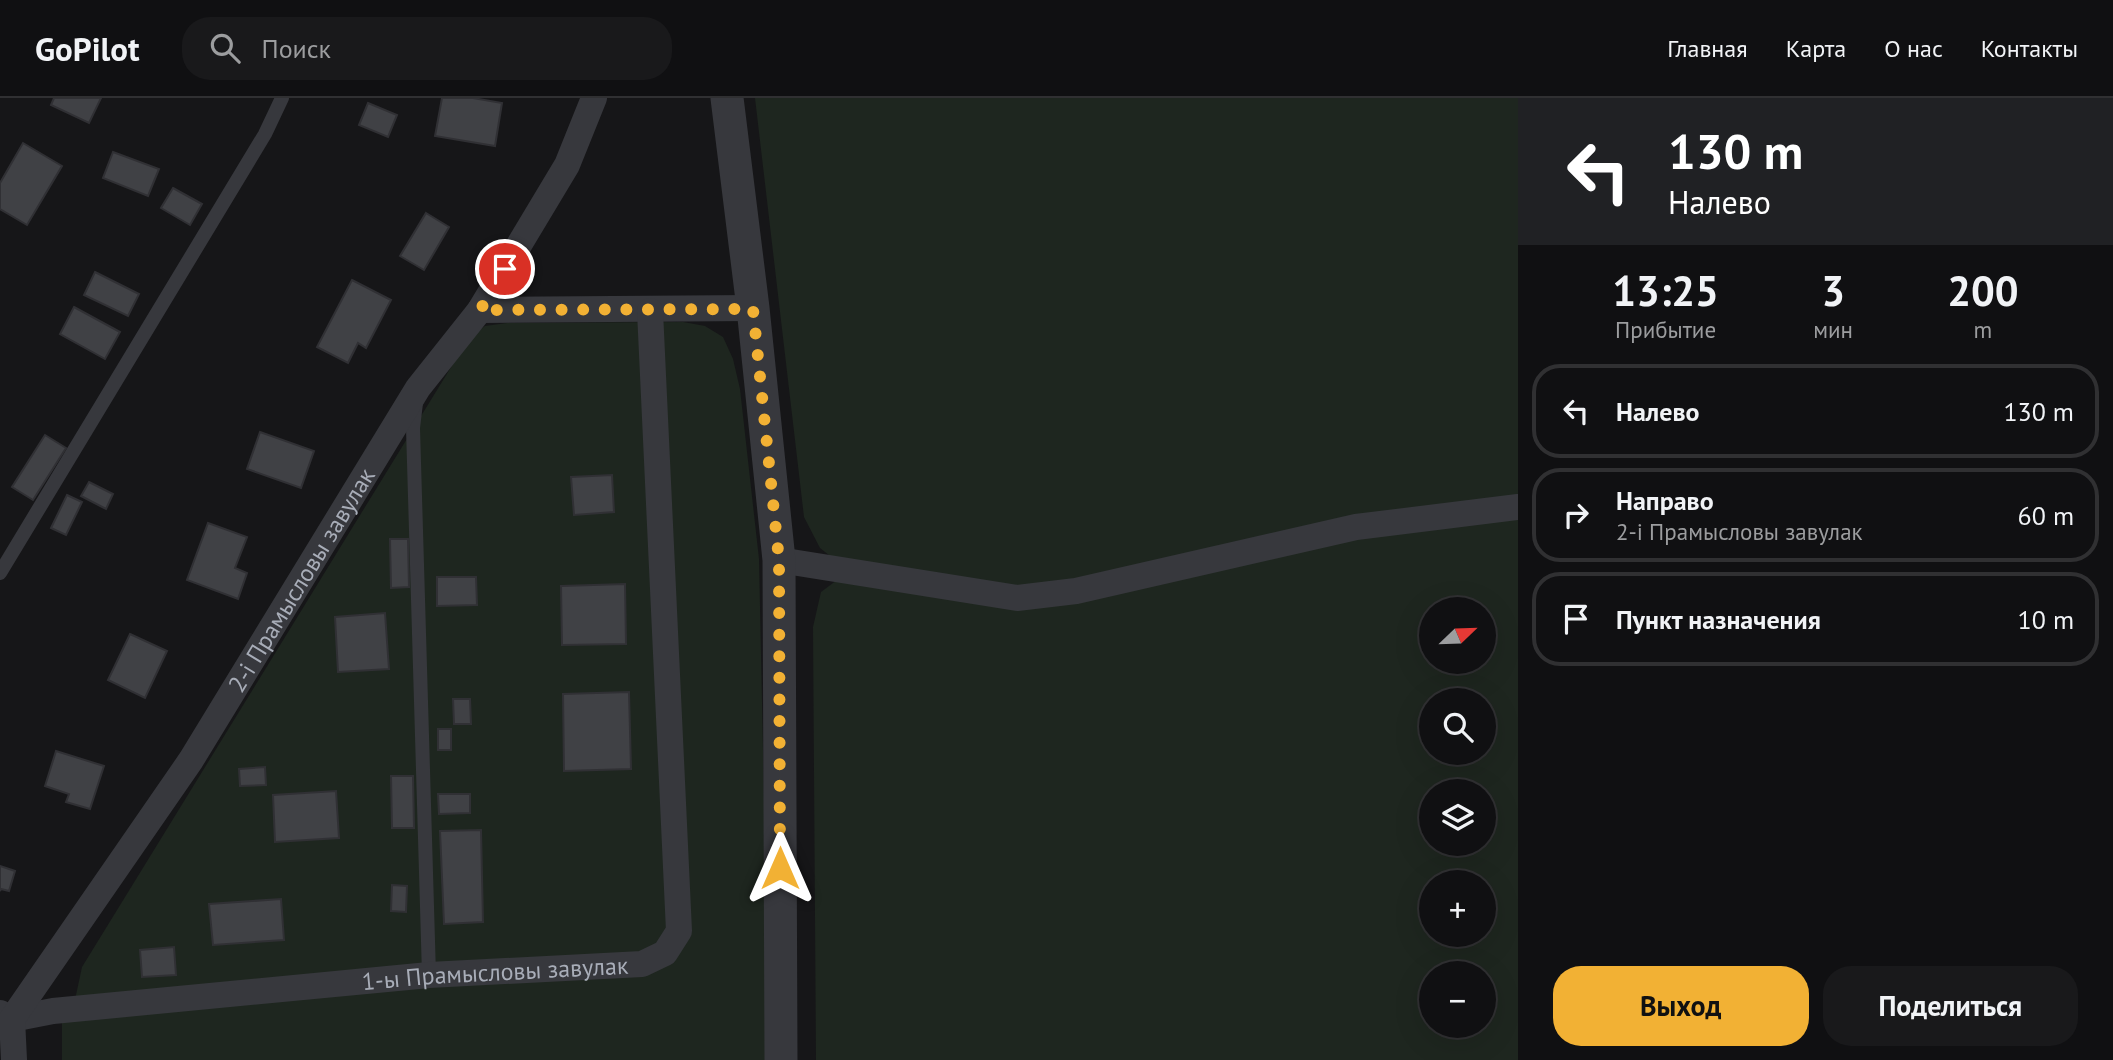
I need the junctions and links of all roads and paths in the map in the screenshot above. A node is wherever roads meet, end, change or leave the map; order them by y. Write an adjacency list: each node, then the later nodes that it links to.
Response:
1 (282, 98): 10 (lane)
2 (594, 98): 5 (street, 2-і Прамысловы завулак)
3 (727, 98): 4 (street)
4 (753, 309): 6 (street); 9 (street)
5 (480, 310): 6 (street); 7 (street, 2-і Прамысловы завулак)
6 (650, 311): 11 (street, 1-ы Прамысловы завулак)
7 (418, 388): 11 (lane); 12 (street, 2-і Прамысловы завулак)
8 (1518, 507): 9 (street)
9 (779, 560): 14 (street)
10 (0, 573)
11 (429, 975): 12 (street, 1-ы Прамысловы завулак)
12 (6, 1016): 13 (street)
13 (14, 1060)
14 (781, 1060)

